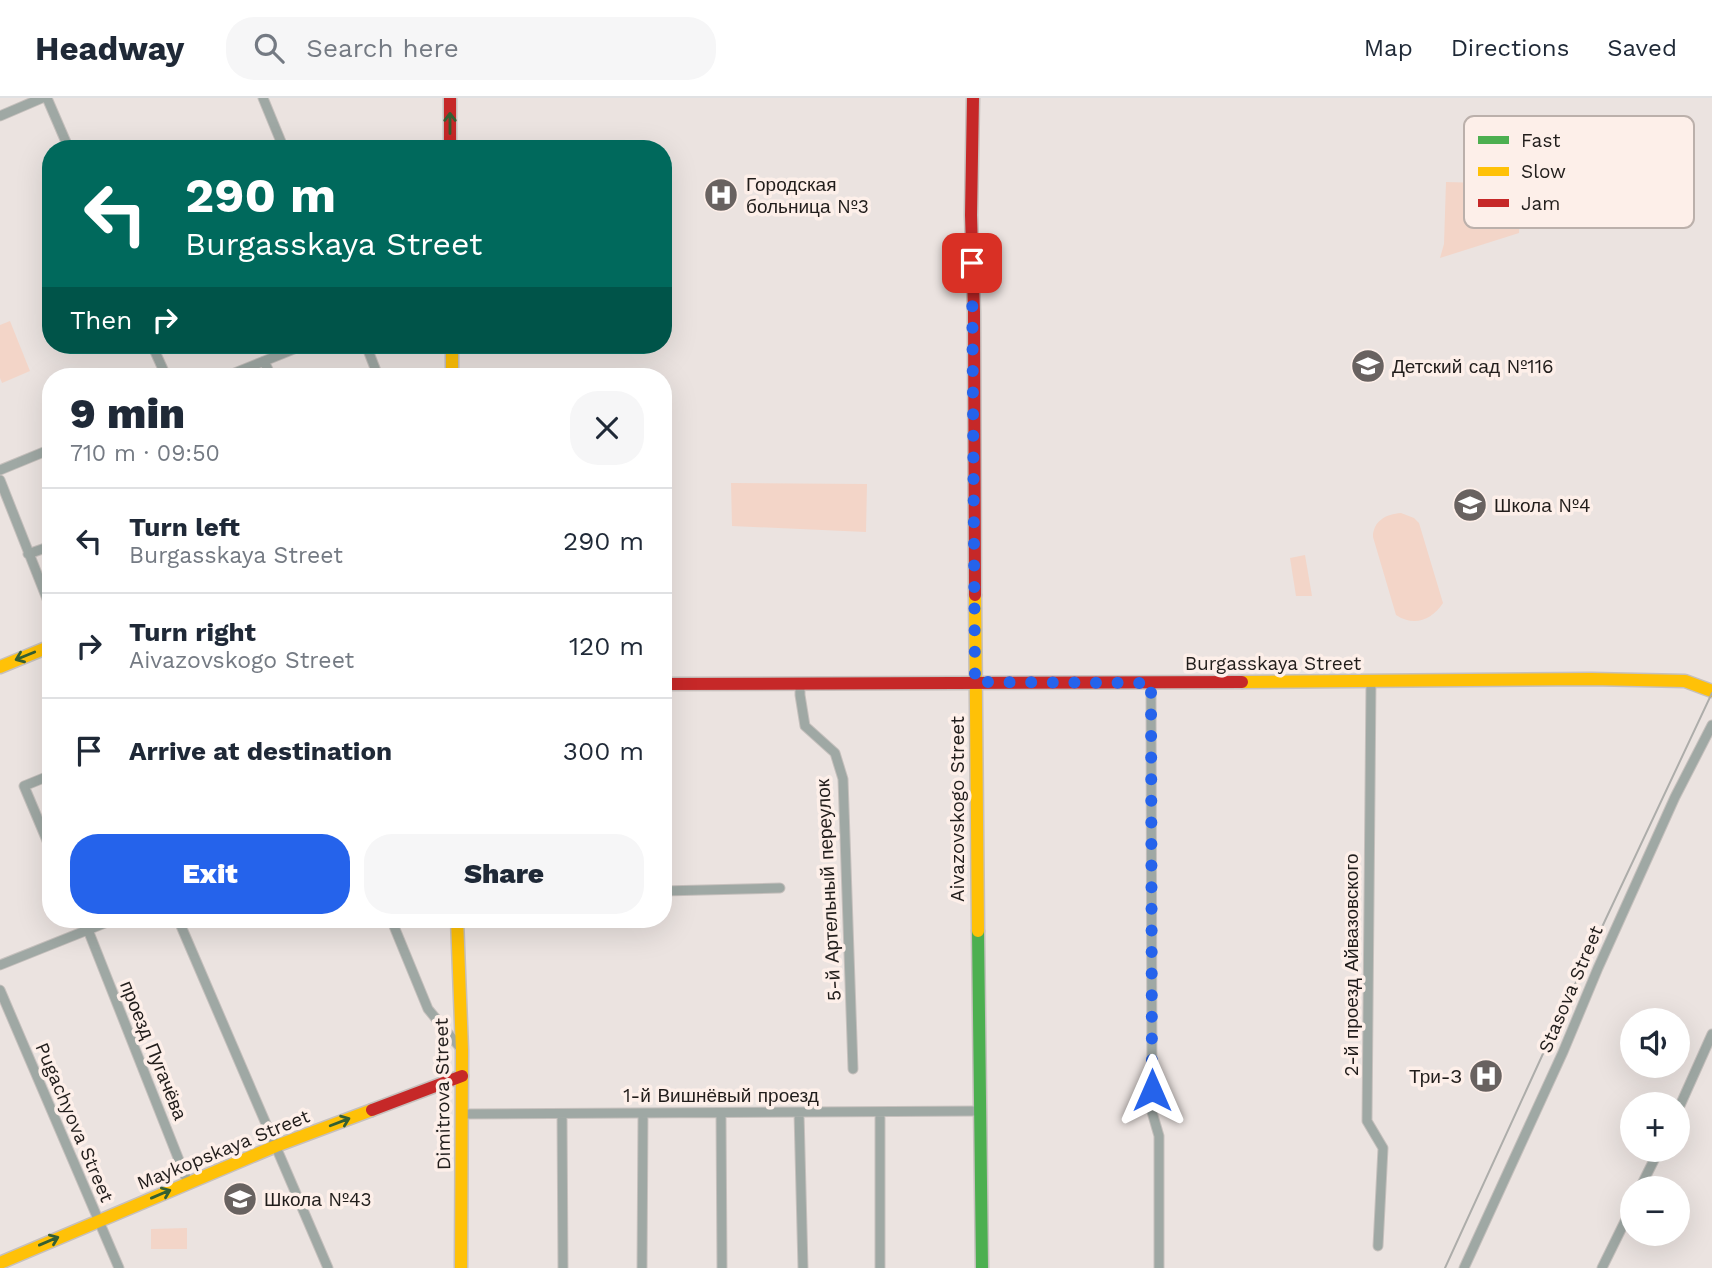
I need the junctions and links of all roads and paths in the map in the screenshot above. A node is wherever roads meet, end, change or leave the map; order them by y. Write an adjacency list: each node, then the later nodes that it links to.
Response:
1 (45, 98): 5 (street); 6 (street)
2 (262, 98): 7 (street)
3 (450, 98): 8 (street, one-way to 3)
4 (973, 98): 22 (street, Aivazovskogo Street)
5 (0, 116)
6 (65, 140)
7 (280, 140)
8 (450, 140)
9 (282, 354): 10 (street)
10 (264, 361): 11 (street); 12 (street)
11 (247, 368)
12 (267, 368)
13 (42, 453): 14 (street)
14 (0, 470)
15 (0, 480): 17 (street)
16 (42, 549): 17 (street)
17 (28, 554): 18 (street)
18 (42, 587)
19 (42, 650): 20 (street, one-way to 20)
20 (0, 667)
21 (1371, 681): 24 (street, Burgasskaya Street); 26 (street, Burgasskaya Street); 55 (street, 2-й проезд Айвазовского)
22 (975, 682): 23 (street, Burgasskaya Street); 24 (street, Burgasskaya Street); 44 (street, Aivazovskogo Street)
23 (800, 683): 25 (street, Burgasskaya Street); 41 (street, 5-й Артельный переулок)
24 (1151, 683): 66 (street)
25 (672, 684)
26 (1712, 691)
27 (1712, 725): 67 (street, Stasova Street)
28 (42, 779): 29 (street)
29 (42, 829)
30 (780, 888): 31 (street)
31 (672, 891)
32 (93, 928): 36 (street)
33 (182, 928): 51 (street)
34 (395, 928): 40 (street)
35 (457, 928): 40 (street, Dimitrova Street)
36 (88, 930): 37 (street); 52 (street, проезд Пугачёва)
37 (0, 965)
38 (0, 990): 53 (street, Pugachyova Street)
39 (1712, 1034): 43 (street)
40 (462, 1050): 42 (street, Dimitrova Street)
41 (853, 1069)
42 (462, 1076): 49 (street, Dimitrova Street); 51 (street, Maykopskaya Street, one-way to 42)
43 (1686, 1092)
44 (980, 1111): 46 (street, 1-й Вишнёвый проезд); 65 (street, Aivazovskogo Street)
45 (799, 1112): 46 (street, 1-й Вишнёвый проезд); 48 (street, 1-й Вишнёвый проезд); 63 (street)
46 (880, 1112): 64 (street)
47 (643, 1113): 48 (street, 1-й Вишнёвый проезд); 50 (street, 1-й Вишнёвый проезд); 61 (street)
48 (721, 1113): 62 (street)
49 (462, 1114): 50 (street, 1-й Вишнёвый проезд); 59 (street, Dimitrova Street)
50 (562, 1114): 60 (street)
51 (276, 1146): 52 (street, Maykopskaya Street); 58 (street)
52 (188, 1183): 53 (street, Maykopskaya Street, one-way to 52)
53 (98, 1220): 56 (street, Maykopskaya Street, one-way to 53); 57 (street, Pugachyova Street)
54 (1620, 1231): 68 (street)
55 (1378, 1246)
56 (0, 1262)
57 (119, 1268)
58 (328, 1268)
59 (461, 1268)
60 (563, 1268)
61 (642, 1268)
62 (722, 1268)
63 (803, 1268)
64 (880, 1268)
65 (982, 1268)
66 (1159, 1268)
67 (1464, 1268)
68 (1602, 1268)

